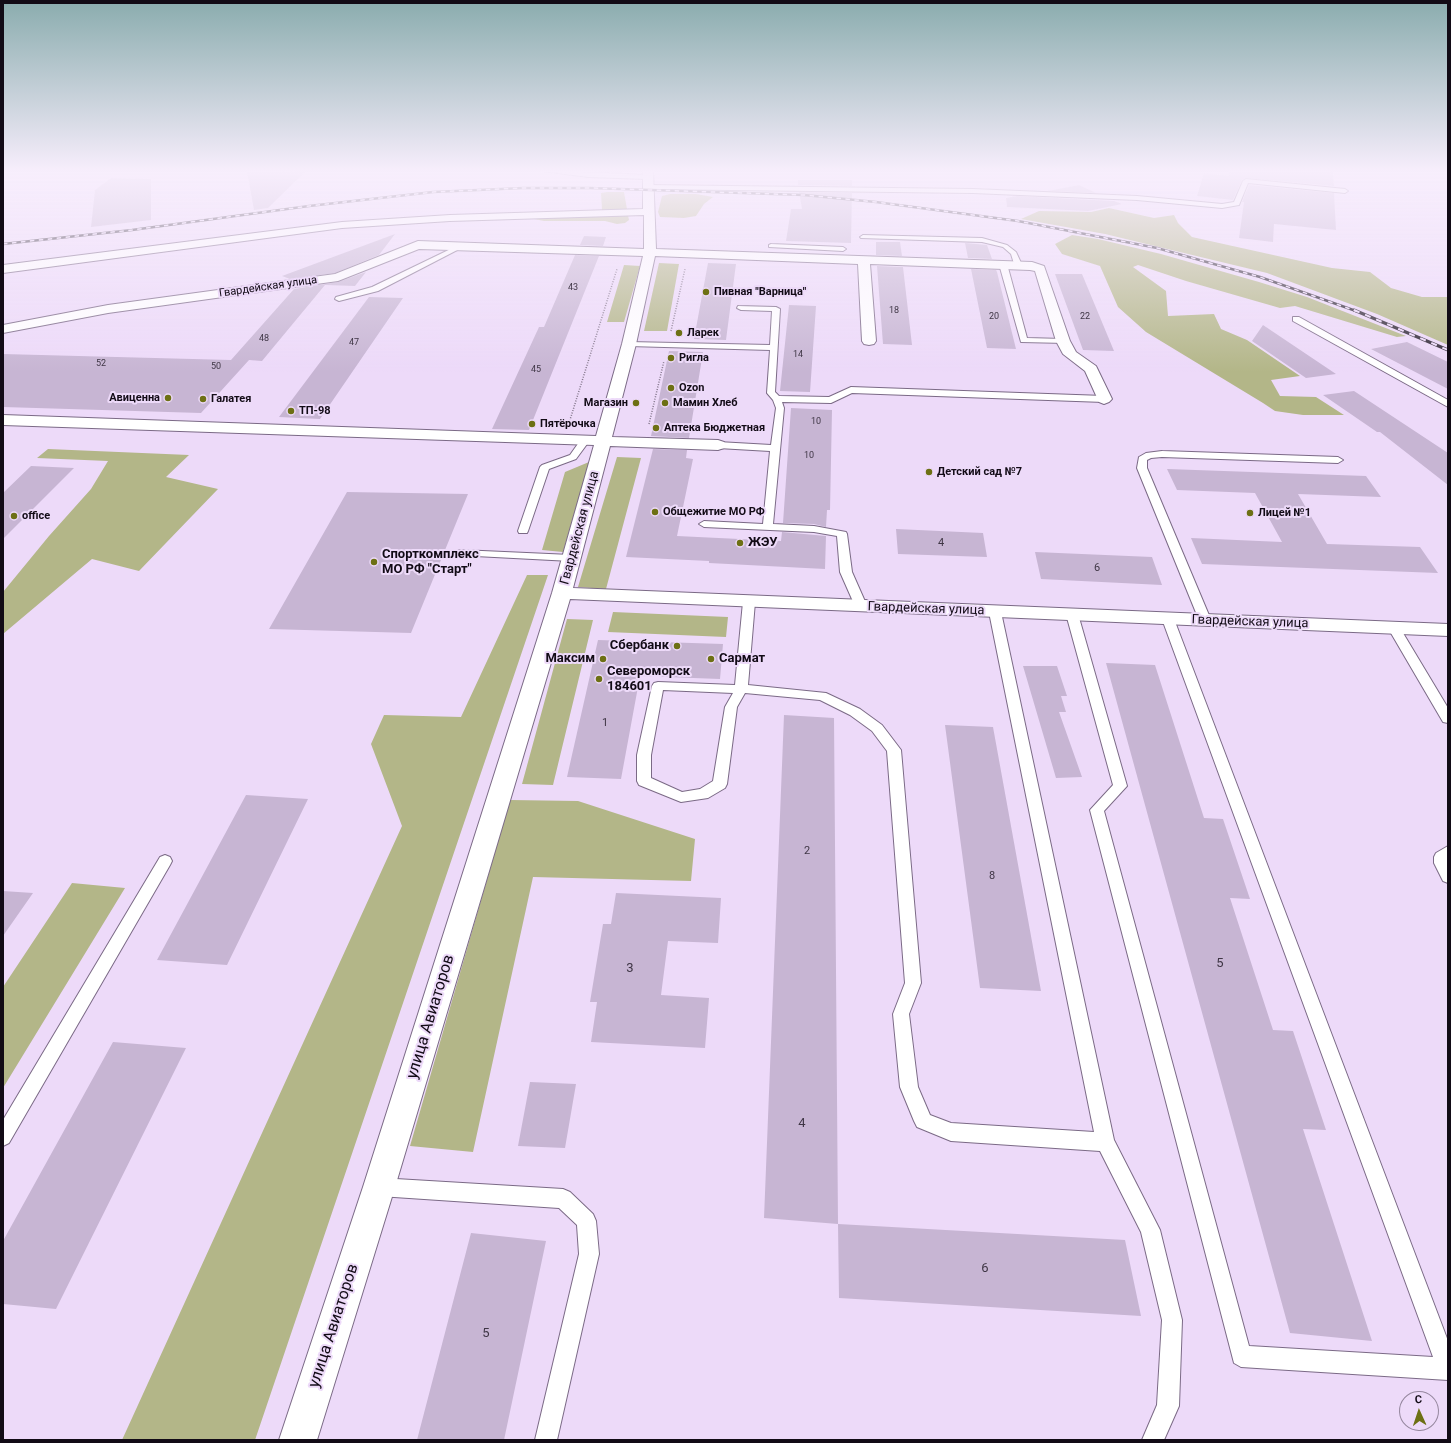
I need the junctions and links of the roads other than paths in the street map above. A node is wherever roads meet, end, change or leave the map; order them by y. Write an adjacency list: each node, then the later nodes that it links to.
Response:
1 (247, 237): 11 (street)
2 (649, 237): 7 (street, Гвардейская улица)
3 (876, 237): 10 (lane)
4 (460, 246): 7 (street, Гвардейская улица); 12 (lane); 15 (street, Гвардейская улица)
5 (770, 246): 6 (lane)
6 (843, 249)
7 (650, 253): 8 (street, Гвардейская улица); 18 (street, Гвардейская улица)
8 (864, 259): 9 (street, Гвардейская улица); 16 (street)
9 (1003, 264): 10 (street, Гвардейская улица); 17 (lane)
10 (1018, 265): 17 (street, Гвардейская улица)
11 (3, 269)
12 (339, 299)
13 (741, 308): 19 (lane)
14 (1296, 319): 22 (lane)
15 (3, 329)
16 (869, 341)
17 (1063, 341): 20 (street, Гвардейская улица)
18 (629, 344): 19 (lane); 25 (street, Гвардейская улица)
19 (774, 348): 21 (lane)
20 (1104, 398): 21 (lane)
21 (777, 399): 27 (lane)
22 (1448, 404)
23 (3, 420): 24 (street)
24 (585, 440): 25 (street); 31 (lane)
25 (603, 441): 26 (street); 33 (street, Гвардейская улица)
26 (718, 445): 27 (lane)
27 (775, 448): 30 (lane)
28 (1338, 460): 40 (lane)
29 (704, 524): 30 (lane)
30 (768, 526): 36 (lane)
31 (523, 530)
32 (460, 553): 33 (lane)
33 (571, 558): 34 (street, Гвардейская улица)
34 (562, 593): 35 (street, Гвардейская улица); 50 (street, улица Авиаторов)
35 (748, 602): 36 (street, Гвардейская улица); 43 (lane)
36 (861, 606): 37 (street, Гвардейская улица)
37 (995, 612): 38 (street, Гвардейская улица); 49 (lane)
38 (1072, 614): 39 (street, Гвардейская улица); 39 (lane)
39 (1168, 619): 40 (street, Гвардейская улица)
40 (1205, 620): 41 (street, Гвардейская улица)
41 (1394, 628): 42 (street, Гвардейская улица); 44 (lane)
42 (1448, 630)
43 (741, 689): 43 (lane); 49 (lane)
44 (1448, 719)
45 (1448, 852): 47 (lane)
46 (165, 861): 48 (lane)
47 (1448, 877)
48 (3, 1137)
49 (1105, 1142): 53 (lane)
50 (379, 1188): 51 (street, улица Авиаторов); 52 (lane)
51 (298, 1440)
52 (546, 1440)
53 (1153, 1440)

